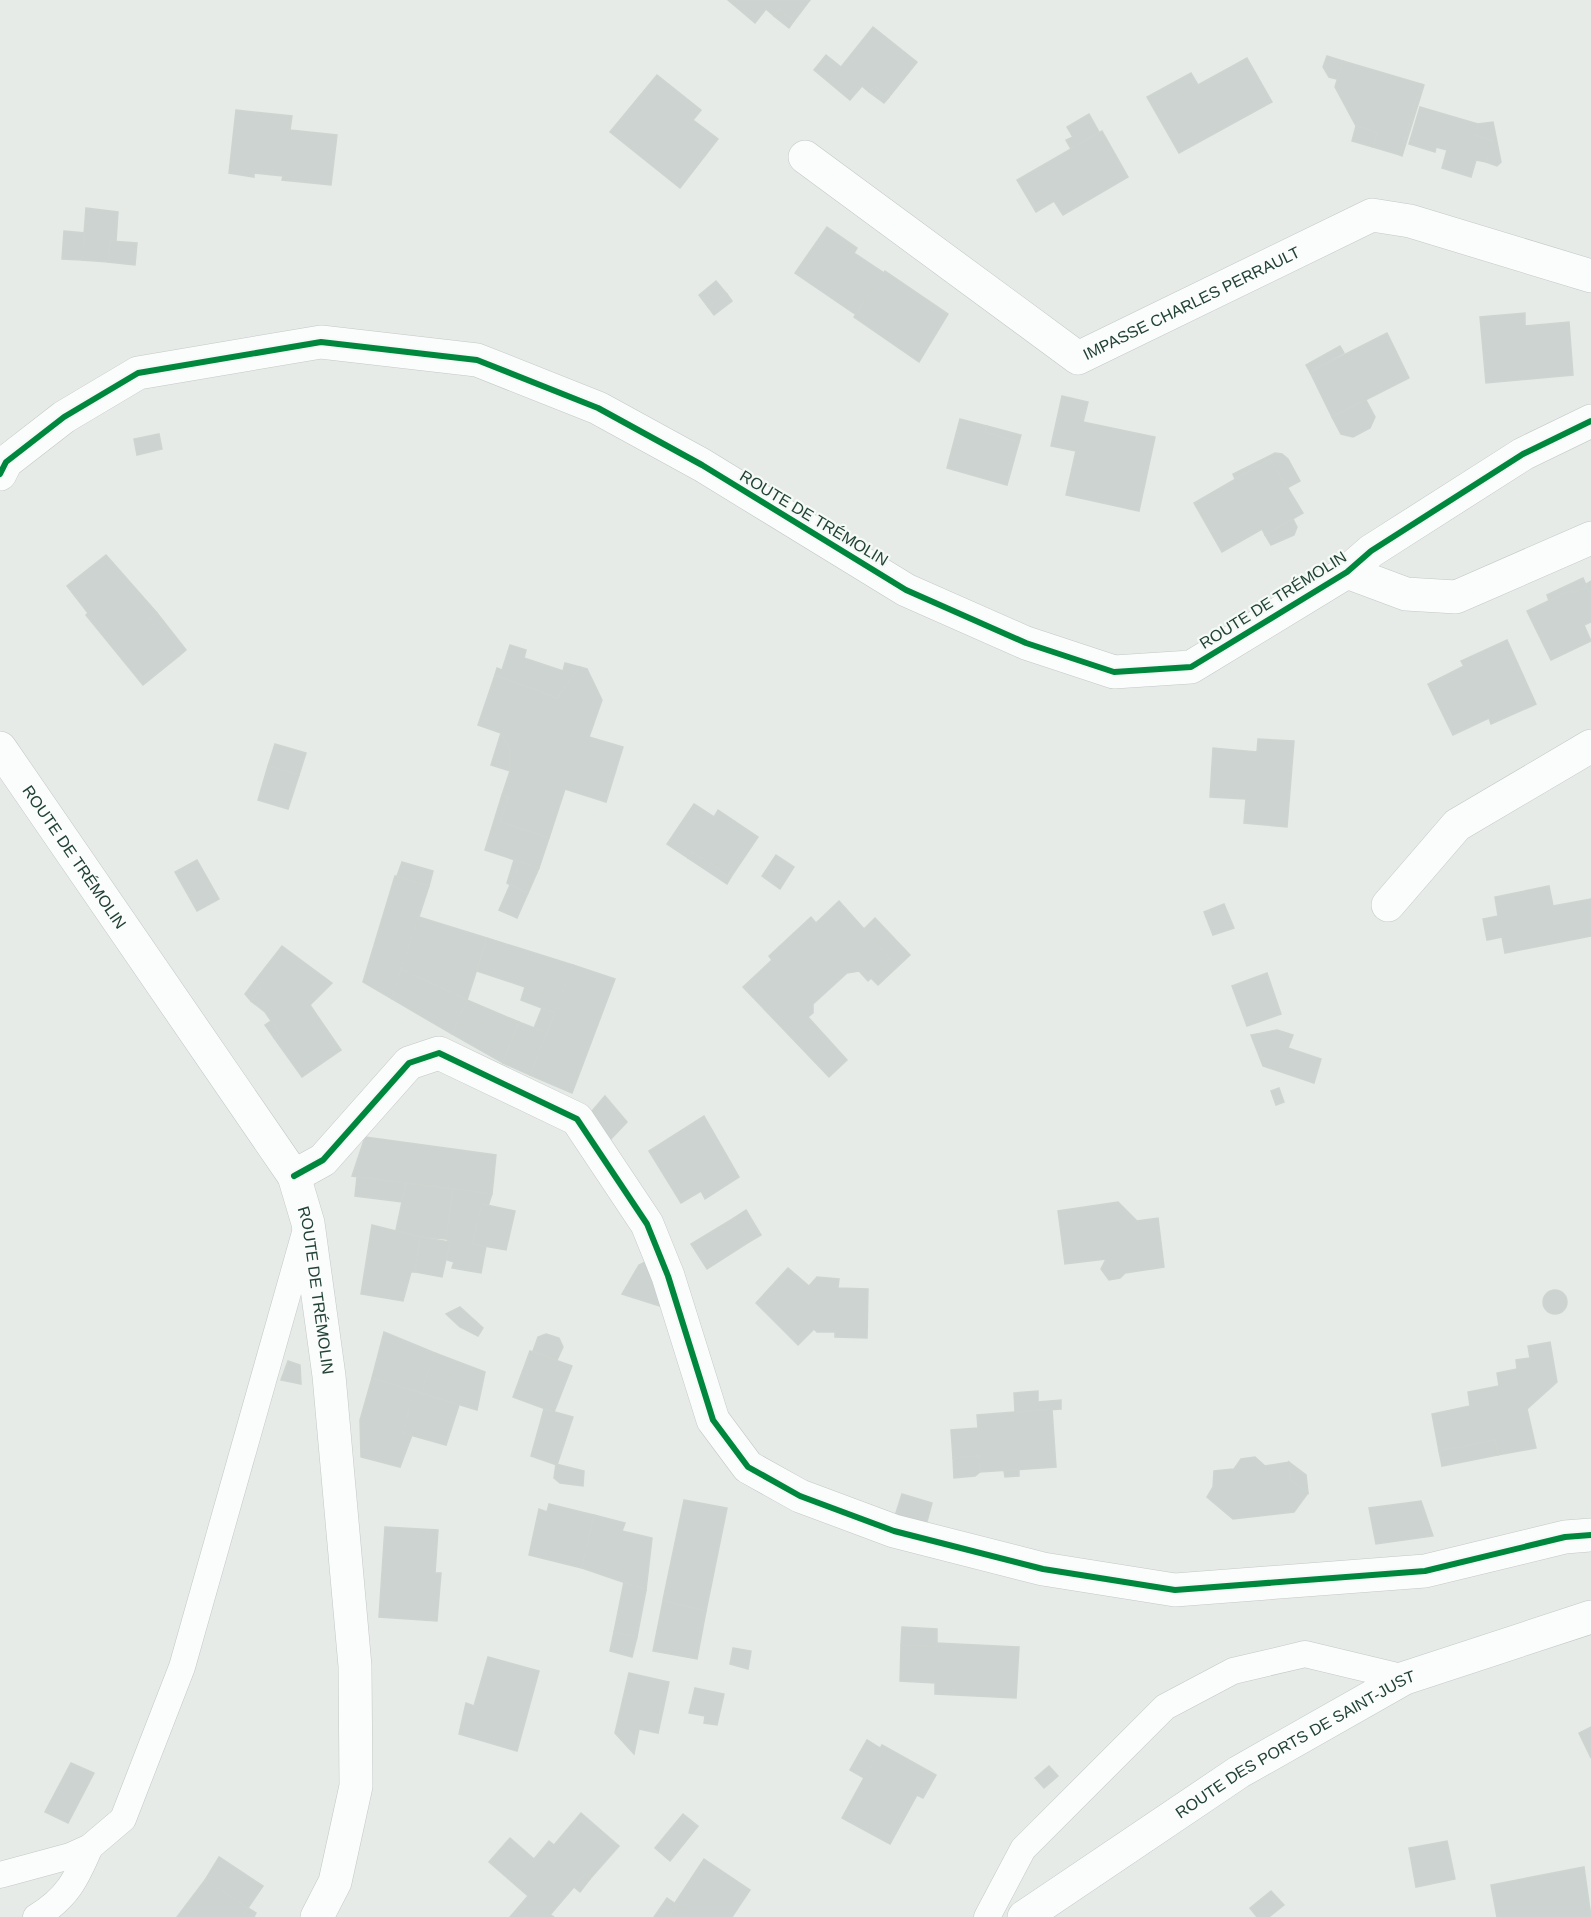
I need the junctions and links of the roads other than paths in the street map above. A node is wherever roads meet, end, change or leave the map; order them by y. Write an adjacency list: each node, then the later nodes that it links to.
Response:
1 (805, 157): 2 (street, IMPASSE CHARLES PERRAULT)
2 (1591, 276)
3 (1591, 421): 6 (street, ROUTE DE TRÉMOLIN)
4 (0, 474): 6 (street, ROUTE DE TRÉMOLIN)
5 (1591, 538): 6 (street)
6 (1347, 572)
7 (1591, 746): 9 (street)
8 (0, 748): 10 (street, ROUTE DE TRÉMOLIN)
9 (1388, 905)
10 (294, 1176): 11 (street, ROUTE DE TRÉMOLIN); 12 (street)
11 (308, 1223): 15 (lane); 18 (street, ROUTE DE TRÉMOLIN)
12 (1591, 1535)
13 (1591, 1617): 14 (street, ROUTE DES PORTS DE SAINT-JUST)
14 (1405, 1678): 19 (lane); 20 (street, ROUTE DES PORTS DE SAINT-JUST)
15 (90, 1847): 16 (lane); 17 (lane)
16 (0, 1875)
17 (36, 1917)
18 (317, 1917)
19 (987, 1917)
20 (1024, 1917)

